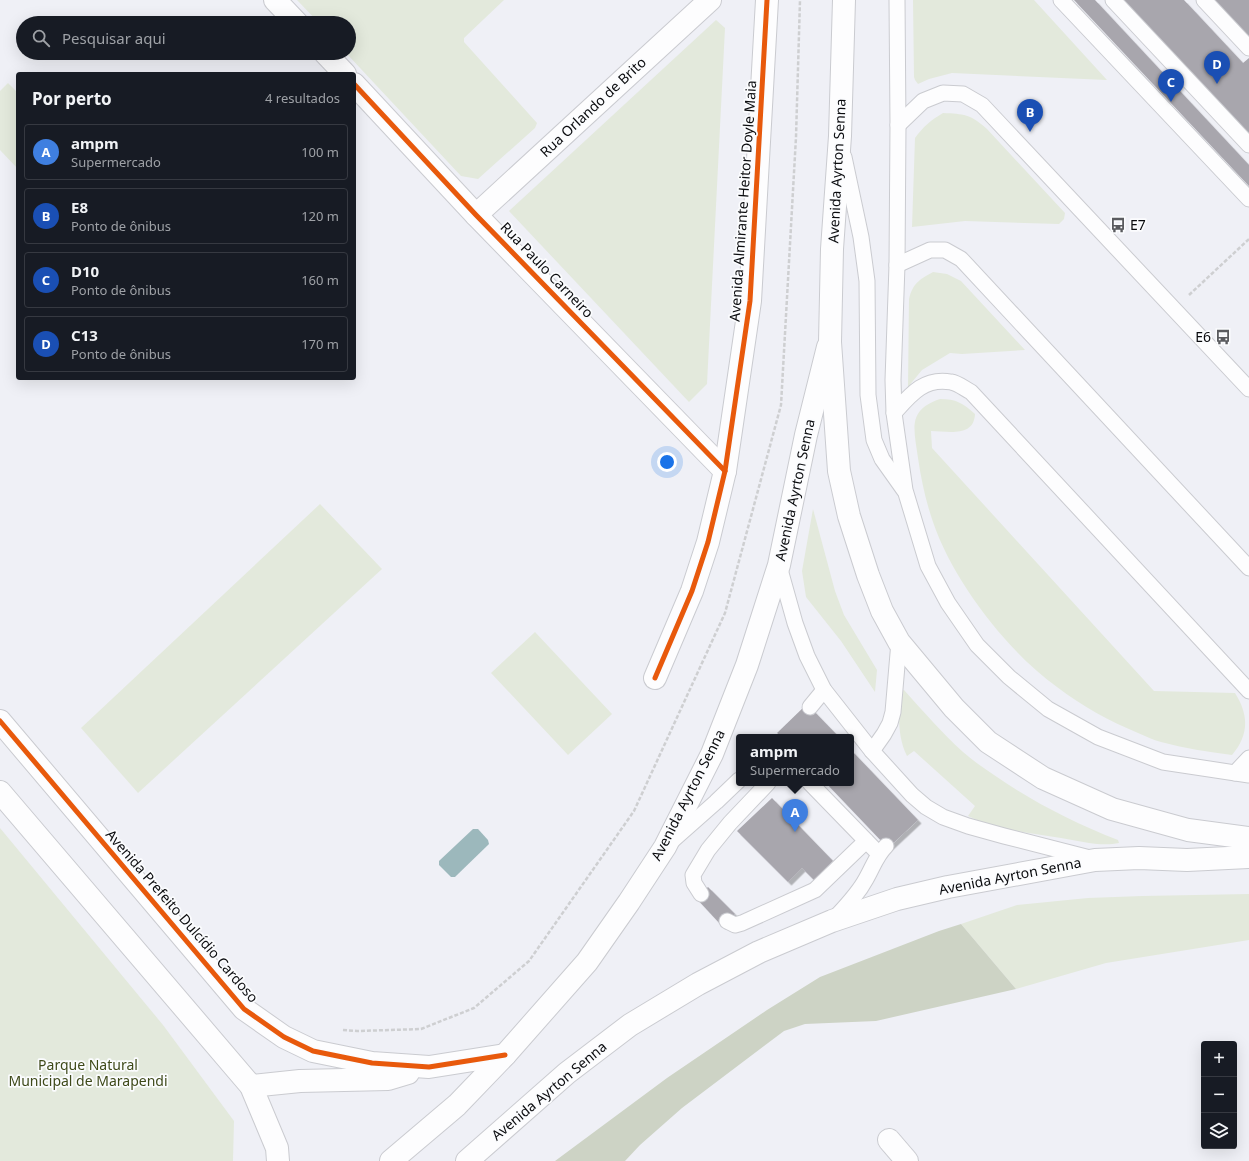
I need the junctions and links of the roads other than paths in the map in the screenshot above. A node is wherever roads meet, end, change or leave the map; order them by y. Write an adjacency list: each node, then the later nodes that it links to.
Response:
1 (275, 0): 9 (main road)
2 (710, 0): 18 (main road, Rua Orlando de Brito)
3 (767, 0): 23 (main road, Avenida Almirante Heitor Doyle Maia)
4 (844, 0): 15 (main road, Avenida Ayrton Senna)
5 (897, 0): 14 (lane)
6 (1062, 0): 17 (lane)
7 (1113, 0): 16 (lane)
8 (1204, 0): 10 (lane)
9 (290, 16)
10 (1249, 48)
11 (331, 60): 12 (main road)
12 (342, 72)
13 (356, 86): 18 (main road, Rua Paulo Carneiro)
14 (898, 125): 19 (lane); 21 (lane)
15 (840, 136): 20 (main road, Avenida Ayrton Senna); 24 (lane)
16 (1249, 145)
17 (1249, 199)
18 (476, 215): 23 (main road, Rua Paulo Carneiro)
19 (897, 265): 22 (lane); 26 (lane)
20 (830, 342): 25 (main road, Avenida Ayrton Senna); 27 (main road, Avenida Ayrton Senna)
21 (1249, 389)
22 (894, 413): 24 (lane); 30 (lane)
23 (725, 472): 28 (main road, Avenida Almirante Heitor Doyle Maia)
24 (905, 490): 35 (lane)
25 (779, 565): 29 (lane); 43 (main road, Avenida Ayrton Senna)
26 (1249, 568)
27 (899, 642): 33 (lane); 41 (main road, Avenida Ayrton Senna)
28 (655, 678)
29 (824, 690): 31 (lane); 33 (lane)
30 (1249, 691)
31 (810, 707)
32 (0, 721): 50 (main road, Avenida Prefeito Dulcídio Cardoso)
33 (872, 751): 45 (lane)
34 (1249, 758): 35 (lane)
35 (1242, 774): 36 (lane)
36 (1249, 780)
37 (736, 783): 43 (lane)
38 (765, 786): 46 (lane)
39 (813, 786): 42 (lane)
40 (0, 792): 51 (main road)
41 (1249, 838)
42 (866, 841): 47 (lane); 48 (lane)
43 (665, 847): 49 (main road, Avenida Ayrton Senna)
44 (1249, 857): 45 (main road, Avenida Ayrton Senna)
45 (1095, 860): 48 (main road, Avenida Ayrton Senna)
46 (701, 894)
47 (728, 921)
48 (832, 921): 53 (main road, Avenida Ayrton Senna)
49 (505, 1055): 50 (main road, Avenida Prefeito Dulcídio Cardoso); 55 (main road, Avenida Ayrton Senna)
50 (429, 1067): 51 (main road)
51 (251, 1086): 54 (main road)
52 (889, 1140): 56 (main road)
53 (478, 1157)
54 (278, 1161)
55 (391, 1161)
56 (907, 1161)

